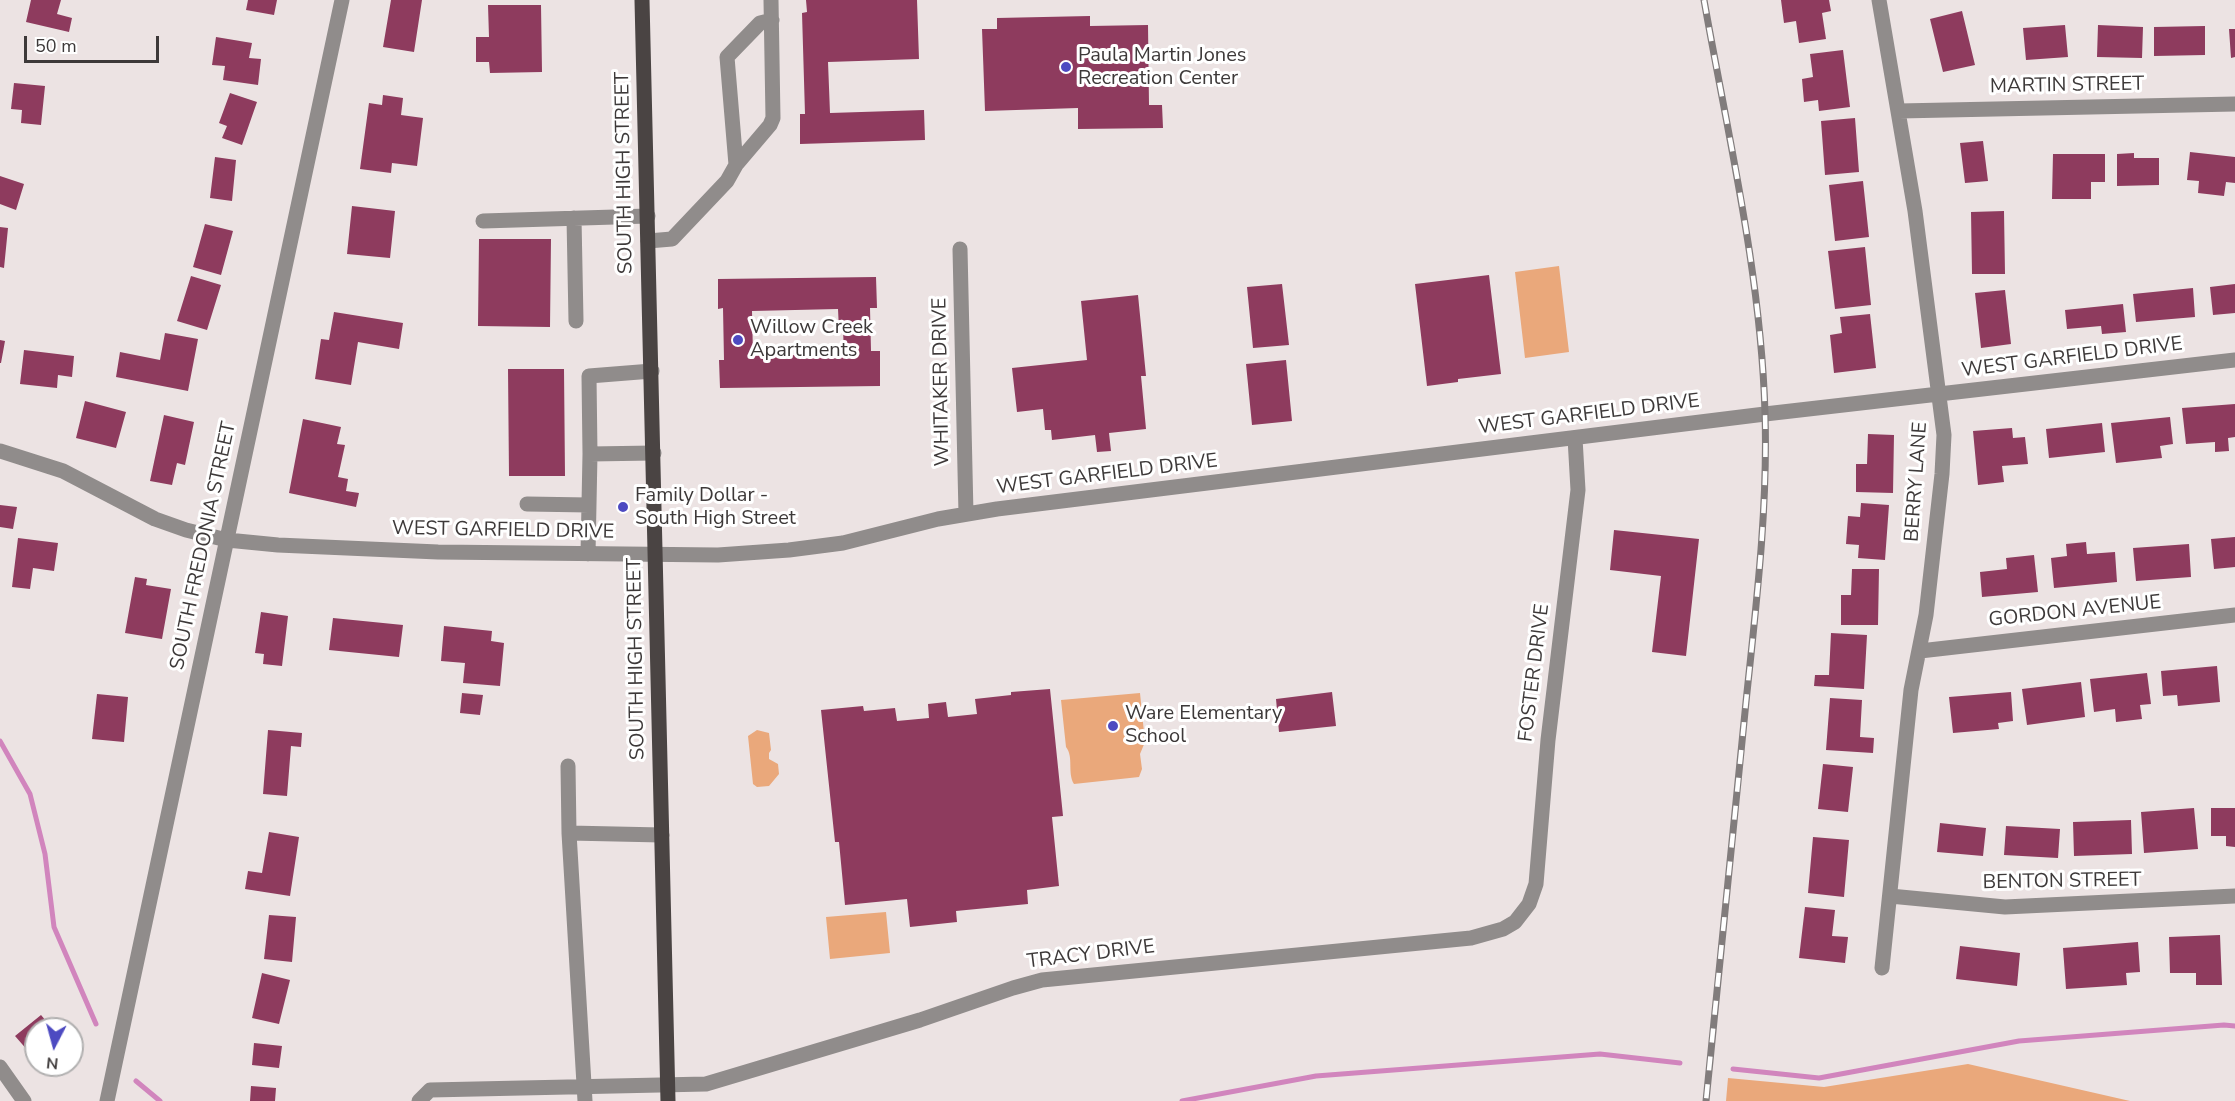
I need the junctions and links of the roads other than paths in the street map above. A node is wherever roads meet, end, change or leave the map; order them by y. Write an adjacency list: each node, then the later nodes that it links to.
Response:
1 (342, 0): 25 (street, SOUTH FREDONIA STREET)
2 (642, 0): 9 (main road, SOUTH HIGH STREET)
3 (771, 0): 5 (street)
4 (1879, 0): 7 (street, BERRY LANE)
5 (772, 20): 8 (street); 8 (street)
6 (2235, 104): 7 (street, MARTIN STREET)
7 (1899, 111): 17 (street, BERRY LANE)
8 (736, 165): 12 (street)
9 (648, 216): 10 (street); 12 (main road, SOUTH HIGH STREET)
10 (574, 218): 11 (street); 14 (street)
11 (483, 221)
12 (648, 241): 16 (main road, SOUTH HIGH STREET)
13 (960, 249): 24 (street, WHITAKER DRIVE)
14 (576, 321)
15 (2235, 360): 17 (street, WEST GARFIELD DRIVE)
16 (652, 371): 20 (main road, SOUTH HIGH STREET); 21 (street)
17 (1940, 395): 18 (street, WEST GARFIELD DRIVE); 29 (street, BERRY LANE)
18 (1575, 438): 24 (street, WEST GARFIELD DRIVE); 35 (street, FOSTER DRIVE)
19 (0, 451): 25 (street, WEST GARFIELD DRIVE)
20 (654, 453): 21 (street); 27 (main road, SOUTH HIGH STREET)
21 (590, 454): 23 (street)
22 (527, 504): 23 (street)
23 (589, 505): 26 (street)
24 (966, 514): 27 (street, WEST GARFIELD DRIVE)
25 (227, 540): 26 (street, WEST GARFIELD DRIVE); 41 (street, SOUTH FREDONIA STREET)
26 (588, 554): 27 (street, WEST GARFIELD DRIVE)
27 (655, 555): 32 (main road, SOUTH HIGH STREET)
28 (2235, 615): 29 (street, GORDON AVENUE)
29 (1920, 651): 33 (street, BERRY LANE)
30 (568, 766): 31 (street)
31 (569, 833): 32 (street); 39 (street)
32 (662, 835): 38 (main road, SOUTH HIGH STREET)
33 (1890, 896): 34 (street, BENTON STREET); 36 (street, BERRY LANE)
34 (2235, 896)
35 (1524, 911): 38 (street, TRACY DRIVE)
36 (1882, 968)
37 (0, 1067): 40 (street)
38 (668, 1093): 39 (street, TRACY DRIVE)
39 (584, 1094): 42 (street, TRACY DRIVE)
40 (24, 1101)
41 (107, 1101)
42 (419, 1101)

